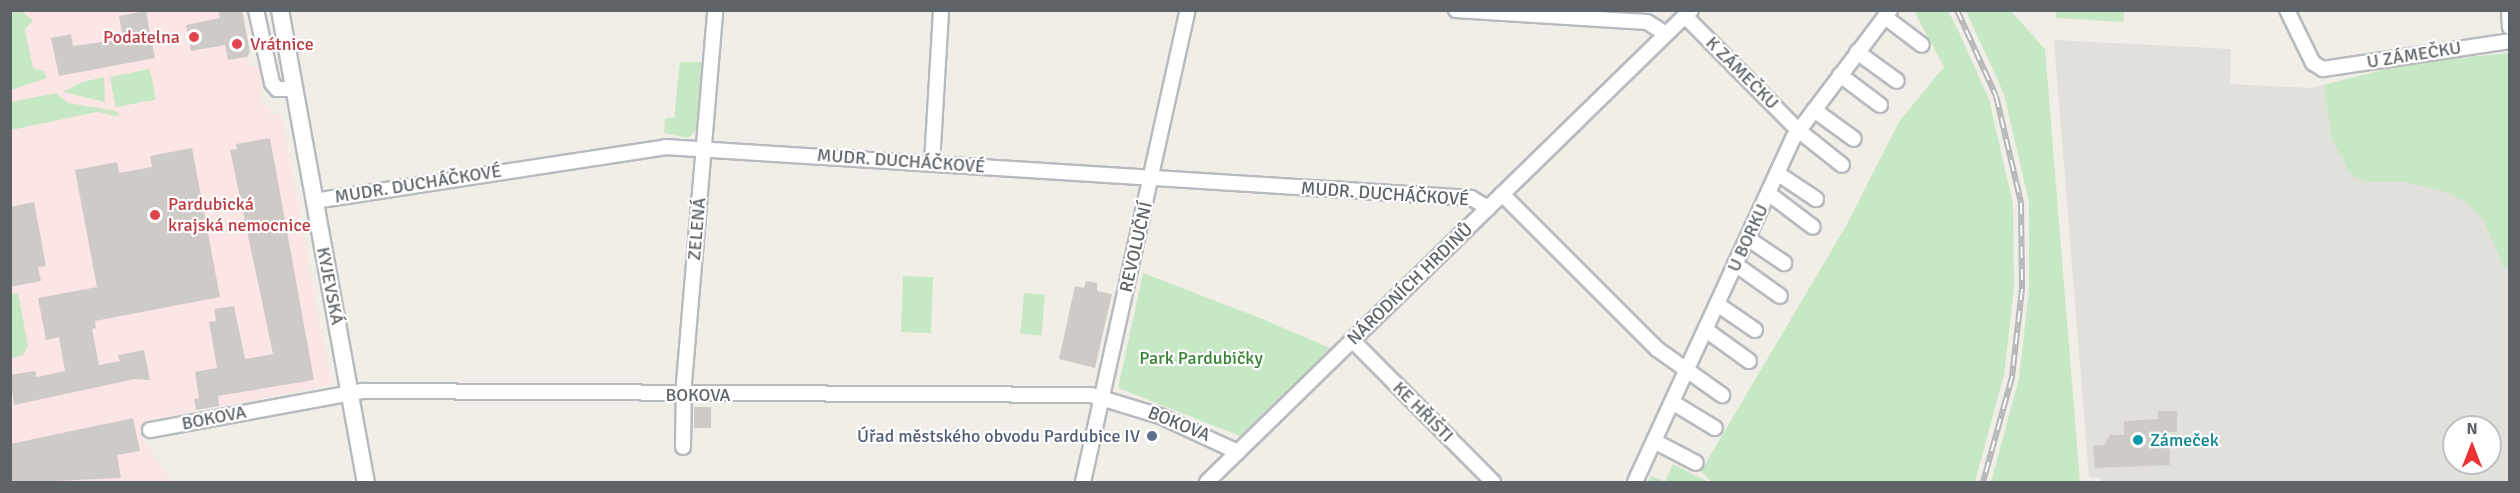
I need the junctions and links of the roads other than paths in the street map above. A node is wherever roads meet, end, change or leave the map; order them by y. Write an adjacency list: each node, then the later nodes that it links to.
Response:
1 (256, 10): 17 (street)
2 (280, 10): 15 (street, KYJEVSKÁ)
3 (715, 10): 25 (street, ZELENÁ)
4 (941, 10): 26 (street)
5 (1188, 10): 29 (street, REVOLUČNÍ)
6 (1456, 10): 12 (street)
7 (2287, 10): 13 (street, U ZÁMEČKU)
8 (2509, 10): 11 (street)
9 (1688, 13): 12 (street, NÁRODNÍCH HRDINŮ); 23 (street, K ZÁMEČKU)
10 (1887, 14): 14 (street); 16 (street, U BORKU)
11 (2510, 27)
12 (1666, 34): 30 (street, NÁRODNÍCH HRDINŮ)
13 (2510, 41)
14 (1922, 45)
15 (288, 52): 17 (street); 20 (street, KYJEVSKÁ)
16 (1857, 52): 18 (street, U BORKU); 19 (street)
17 (265, 56): 20 (street)
18 (1840, 75): 21 (street); 22 (street, U BORKU)
19 (1897, 81)
20 (294, 89): 33 (street, KYJEVSKÁ)
21 (1880, 105)
22 (1814, 110): 23 (street, U BORKU); 24 (street)
23 (1798, 130): 27 (street, K ZÁMEČKU); 28 (street, U BORKU)
24 (1854, 139)
25 (704, 149): 26 (street, MUDR. DUCHÁČKOVÉ); 33 (street, MUDR. DUCHÁČKOVÉ); 47 (street, ZELENÁ)
26 (932, 163): 29 (street, MUDR. DUCHÁČKOVÉ)
27 (1842, 165)
28 (1777, 173): 31 (street, U BORKU); 32 (street)
29 (1152, 178): 34 (street, MUDR. DUCHÁČKOVÉ); 49 (street, REVOLUČNÍ)
30 (1502, 194): 34 (street, NÁRODNÍCH HRDINŮ); 45 (street)
31 (1768, 194): 35 (street); 36 (street, U BORKU)
32 (1816, 199)
33 (314, 201): 46 (street, KYJEVSKÁ)
34 (1488, 208): 43 (street, NÁRODNÍCH HRDINŮ)
35 (1813, 227)
36 (1747, 238): 37 (street); 38 (street, U BORKU)
37 (1784, 263)
38 (1735, 264): 39 (street); 40 (street, U BORKU)
39 (1780, 296)
40 (1717, 304): 41 (street, U BORKU); 42 (street)
41 (1706, 330): 44 (street); 45 (street, U BORKU)
42 (1755, 330)
43 (1353, 341): 55 (street, NÁRODNÍCH HRDINŮ); 60 (street, KE HŘIŠTI)
44 (1749, 361)
45 (1687, 370): 48 (street); 50 (street, U BORKU)
46 (349, 392): 47 (street, BOKOVA); 52 (street, BOKOVA); 57 (street, KYJEVSKÁ)
47 (684, 395): 49 (street, BOKOVA); 54 (street, ZELENÁ)
48 (1722, 395)
49 (1103, 396): 55 (street, BOKOVA); 58 (street, REVOLUČNÍ)
50 (1672, 402): 51 (street); 53 (street, U BORKU)
51 (1715, 428)
52 (150, 430)
53 (1654, 441): 56 (street); 61 (street, U BORKU)
54 (683, 447)
55 (1238, 452): 59 (street, NÁRODNÍCH HRDINŮ)
56 (1696, 463)
57 (366, 483)
58 (1083, 483)
59 (1207, 483)
60 (1493, 483)
61 (1635, 483)

